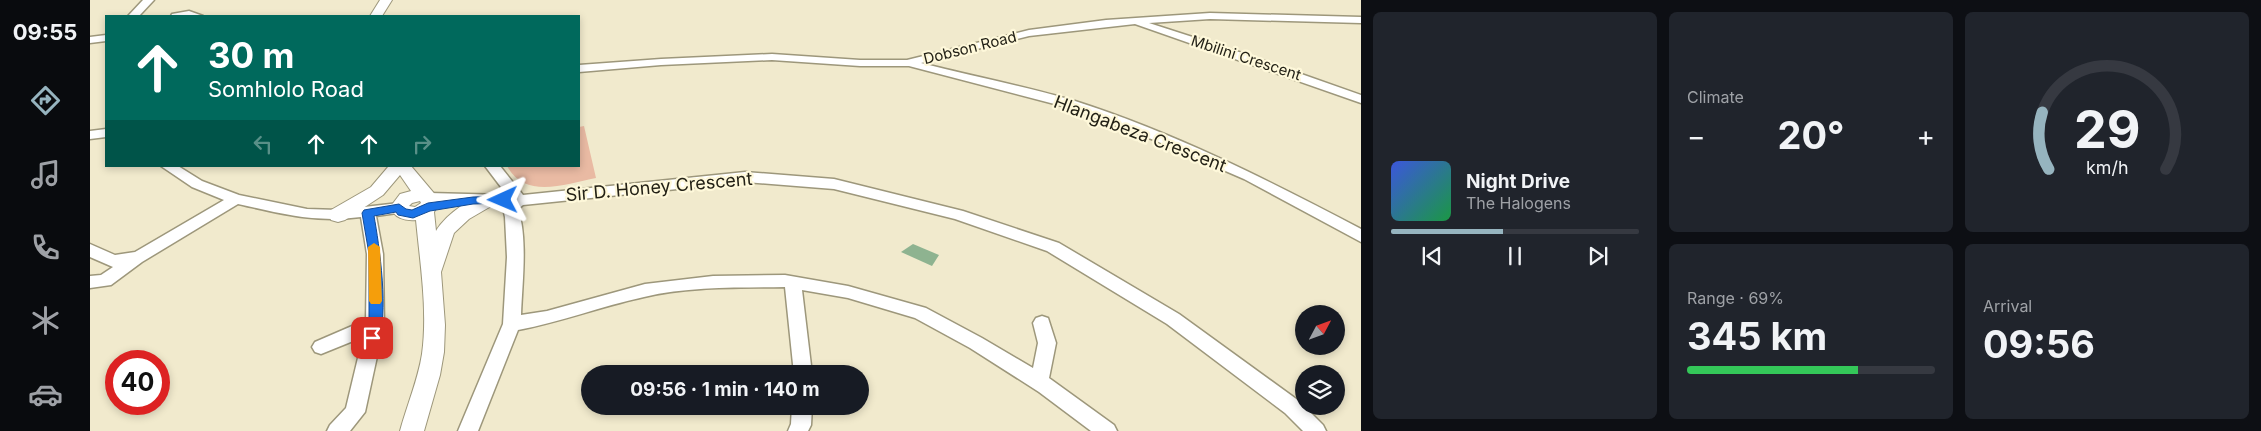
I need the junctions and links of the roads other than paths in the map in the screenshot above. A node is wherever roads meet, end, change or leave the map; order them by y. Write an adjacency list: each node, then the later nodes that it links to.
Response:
1 (149, 0): 3 (street)
2 (386, 0): 4 (main road)
3 (135, 15)
4 (377, 15)
5 (1361, 20): 6 (street, Dobson Road)
6 (1130, 21): 9 (street, Dobson Road); 11 (street, Mbilini Crescent)
7 (105, 38): 8 (street)
8 (90, 40)
9 (907, 63): 10 (street, Dobson Road); 23 (street, Hlangabeza Crescent)
10 (580, 69)
11 (1361, 99)
12 (105, 133): 13 (street)
13 (90, 135)
14 (170, 167): 17 (street, Sir D. Honey Crescent)
15 (493, 167): 18 (street)
16 (397, 168): 20 (main road); 22 (main road)
17 (236, 199): 22 (street, Sir D. Honey Crescent); 25 (street)
18 (519, 200): 19 (street, Sir D. Honey Crescent); 31 (street); 41 (street, Sir D. Honey Crescent)
19 (480, 201): 20 (street, Sir D. Honey Crescent); 26 (main road)
20 (416, 205): 21 (street, Sir D. Honey Crescent); 26 (main road)
21 (368, 213): 22 (street, Sir D. Honey Crescent); 30 (street)
22 (338, 215)
23 (1361, 236)
24 (90, 250): 25 (street)
25 (139, 257): 27 (street)
26 (431, 264): 37 (main road)
27 (90, 282)
28 (793, 282): 31 (street); 33 (street); 34 (street)
29 (1042, 323): 34 (street)
30 (376, 324): 32 (street); 36 (street)
31 (512, 324): 38 (street)
32 (321, 347)
33 (802, 365)
34 (1039, 381): 40 (street)
35 (802, 415): 39 (street)
36 (337, 431)
37 (412, 431)
38 (468, 431)
39 (798, 431)
40 (1107, 431)
41 (1316, 431)

